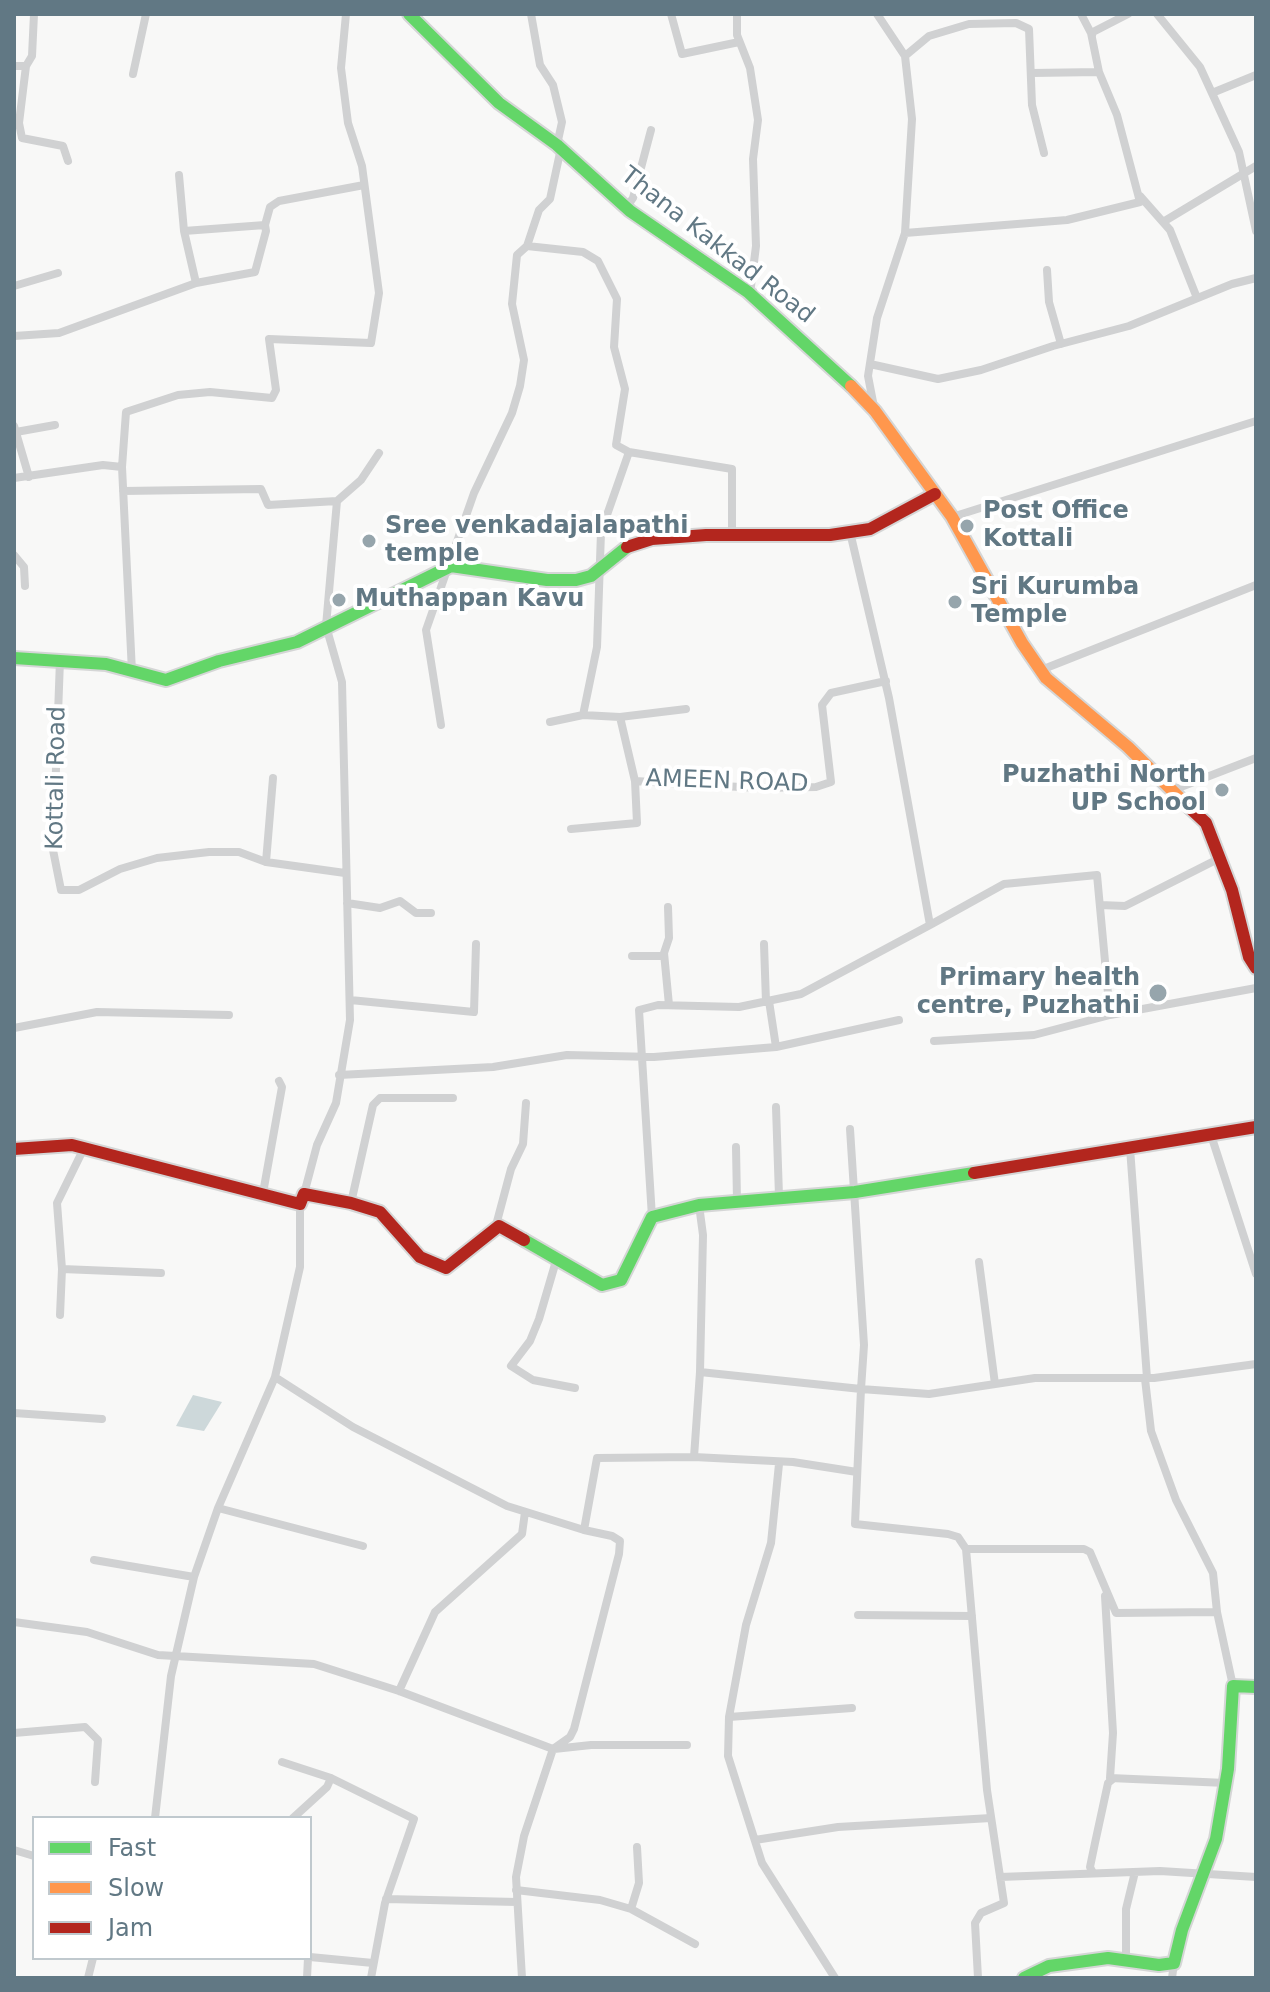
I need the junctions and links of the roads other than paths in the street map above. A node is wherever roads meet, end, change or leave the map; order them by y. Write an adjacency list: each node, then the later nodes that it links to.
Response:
1 (34, 14): 16 (street)
2 (146, 14): 19 (street)
3 (346, 14): 29 (street)
4 (409, 14): 23 (main road, Thana Kakkad Road)
5 (531, 14): 23 (street)
6 (671, 14): 13 (street)
7 (737, 14): 13 (street)
8 (877, 14): 14 (street)
9 (1081, 14): 12 (street)
10 (1128, 14): 12 (street)
11 (1157, 14): 21 (street)
12 (1092, 35): 17 (street)
13 (739, 42): 43 (street)
14 (905, 56): 18 (street); 36 (street)
15 (14, 66): 16 (street)
16 (26, 66): 25 (street)
17 (1099, 72): 18 (street); 30 (street)
18 (1032, 73): 24 (street)
19 (133, 74)
20 (1256, 75): 21 (street)
21 (1212, 93): 28 (street)
22 (651, 130): 31 (street)
23 (559, 147): 31 (main road, Thana Kakkad Road); 37 (street)
24 (1044, 153)
25 (68, 161)
26 (1256, 166): 28 (street)
27 (179, 175): 34 (street)
28 (1245, 175): 32 (street); 35 (street)
29 (364, 185): 33 (street); 54 (street)
30 (1134, 185): 32 (street); 36 (street)
31 (626, 208): 43 (main road, Thana Kakkad Road)
32 (1163, 222): 44 (street)
33 (265, 225): 34 (street); 41 (street)
34 (184, 231): 41 (street)
35 (1256, 231)
36 (905, 233): 47 (street)
37 (527, 246): 52 (street); 64 (street)
38 (1047, 270): 46 (street)
39 (58, 273): 42 (street)
40 (1256, 278): 44 (street)
41 (196, 283): 45 (street)
42 (14, 286)
43 (750, 294): 48 (main road, Thana Kakkad Road)
44 (1197, 298): 46 (street)
45 (14, 336)
46 (1061, 344): 47 (street)
47 (870, 364): 48 (street)
48 (875, 411): 58 (main road, Thana Kakkad Road)
49 (1256, 421): 60 (street)
50 (55, 425): 51 (street)
51 (15, 429): 55 (street)
52 (629, 452): 62 (street); 65 (street)
53 (379, 453): 59 (street)
54 (122, 467): 55 (street); 57 (street)
55 (29, 477): 56 (street)
56 (14, 478)
57 (123, 491): 59 (street); 72 (street)
58 (935, 494): 60 (main road, Thana Kakkad Road); 61 (main road)
59 (337, 501): 68 (street)
60 (952, 517): 71 (main road, Thana Kakkad Road)
61 (850, 532): 62 (main road); 73 (street)
62 (732, 535): 65 (main road)
63 (14, 555): 67 (street)
64 (451, 566): 65 (main road); 68 (main road); 78 (street)
65 (600, 566): 75 (street)
66 (1256, 585): 71 (street)
67 (25, 586)
68 (326, 626): 72 (main road); 86 (street)
69 (14, 658): 70 (main road)
70 (60, 660): 72 (main road); 85 (street, Kottali Road)
71 (1041, 670): 82 (main road, Thana Kakkad Road)
72 (132, 672)
73 (886, 681): 81 (street, AMEEN ROAD); 91 (street)
74 (686, 709): 76 (street)
75 (583, 715): 76 (street); 77 (street)
76 (620, 717): 81 (street, AMEEN ROAD)
77 (550, 722)
78 (441, 725)
79 (1256, 758): 82 (street)
80 (273, 778): 85 (street)
81 (635, 781): 83 (street)
82 (1173, 790): 84 (main road, Thana Kakkad Road)
83 (571, 829)
84 (1220, 858): 88 (street); 94 (main road, Thana Kakkad Road)
85 (266, 862): 86 (street, Kottali Road)
86 (345, 873): 87 (street)
87 (347, 903): 90 (street); 99 (street)
88 (1100, 905): 91 (street); 103 (street)
89 (668, 907): 96 (street)
90 (431, 913)
91 (930, 925): 100 (street)
92 (476, 944): 99 (street)
93 (764, 944): 100 (street)
94 (1252, 953): 97 (main road, Thana Kakkad Road)
95 (632, 956): 96 (street)
96 (664, 956): 101 (street)
97 (1256, 968)
98 (1256, 988): 103 (street)
99 (350, 1000): 109 (street)
100 (767, 1001): 101 (street); 107 (street)
101 (669, 1005): 108 (street)
102 (229, 1015): 105 (street)
103 (1110, 1015): 106 (street)
104 (899, 1020): 107 (street)
105 (14, 1028)
106 (934, 1041)
107 (776, 1047): 108 (street)
108 (641, 1056): 109 (street); 128 (street)
109 (339, 1075): 124 (street)
110 (279, 1081): 122 (street)
111 (453, 1098): 126 (street)
112 (526, 1103): 129 (street)
113 (776, 1107): 123 (street)
114 (1256, 1127): 116 (main road)
115 (850, 1129): 121 (street)
116 (1211, 1135): 119 (main road); 134 (street)
117 (736, 1147): 125 (street)
118 (84, 1148): 120 (main road); 122 (main road); 132 (street)
119 (1130, 1148): 121 (main road); 139 (street)
120 (14, 1149)
121 (855, 1192): 123 (main road); 142 (street)
122 (263, 1193): 124 (main road)
123 (779, 1196): 125 (main road)
124 (302, 1199): 126 (main road); 138 (street)
125 (737, 1201): 127 (main road)
126 (351, 1203): 129 (main road)
127 (699, 1205): 128 (main road); 137 (street)
128 (652, 1217): 130 (main road)
129 (495, 1230): 130 (main road)
130 (556, 1261): 141 (street)
131 (979, 1262): 140 (street)
132 (62, 1269): 133 (street); 135 (street)
133 (161, 1273)
134 (1256, 1274)
135 (60, 1315)
136 (1256, 1364): 139 (street)
137 (700, 1372): 142 (street); 145 (street)
138 (275, 1377): 148 (street); 149 (street)
139 (1146, 1378): 140 (street); 156 (street)
140 (995, 1384): 142 (street)
141 (575, 1388)
142 (861, 1389): 147 (street)
143 (14, 1413): 144 (street)
144 (102, 1419)
145 (694, 1457): 146 (street); 150 (street)
146 (779, 1464): 147 (street); 165 (street)
147 (857, 1472): 152 (street)
148 (218, 1508): 151 (street); 154 (street)
149 (525, 1512): 150 (street); 163 (street)
150 (584, 1530): 168 (street)
151 (363, 1546)
152 (966, 1549): 155 (street); 158 (street)
153 (94, 1560): 154 (street)
154 (194, 1577): 160 (street)
155 (1104, 1587): 156 (street); 171 (street)
156 (1217, 1612): 161 (street)
157 (858, 1615): 158 (street)
158 (972, 1616): 176 (street)
159 (14, 1622): 160 (street)
160 (176, 1656): 163 (street); 174 (street)
161 (1233, 1686): 162 (main road); 173 (main road)
162 (1256, 1687)
163 (399, 1691): 168 (street)
164 (852, 1708): 165 (street)
165 (729, 1717): 177 (street)
166 (14, 1733): 172 (street)
167 (687, 1745): 168 (street)
168 (553, 1749): 184 (street)
169 (282, 1762): 170 (street)
170 (331, 1778): 175 (street); 185 (street)
171 (1113, 1779): 173 (street); 180 (street)
172 (95, 1782)
173 (1226, 1783): 181 (main road)
174 (155, 1816)
175 (295, 1816)
176 (991, 1818): 177 (street); 182 (street)
177 (755, 1840): 195 (street)
178 (637, 1847): 187 (street)
179 (1135, 1872): 180 (street); 181 (street); 190 (street)
180 (1093, 1873): 182 (street)
181 (1204, 1876): 183 (street); 192 (main road)
182 (1000, 1877): 196 (street)
183 (1256, 1877)
184 (516, 1890): 186 (street); 187 (street)
185 (386, 1899): 186 (street); 191 (street)
186 (517, 1902): 194 (street)
187 (631, 1909): 188 (street)
188 (695, 1944)
189 (312, 1957): 191 (street)
190 (1126, 1960): 192 (main road); 197 (main road)
191 (373, 1963): 193 (street)
192 (1174, 1963): 198 (street)
193 (371, 1978)
194 (522, 1978)
195 (835, 1978)
196 (978, 1978)
197 (1024, 1978)
198 (1172, 1978)

